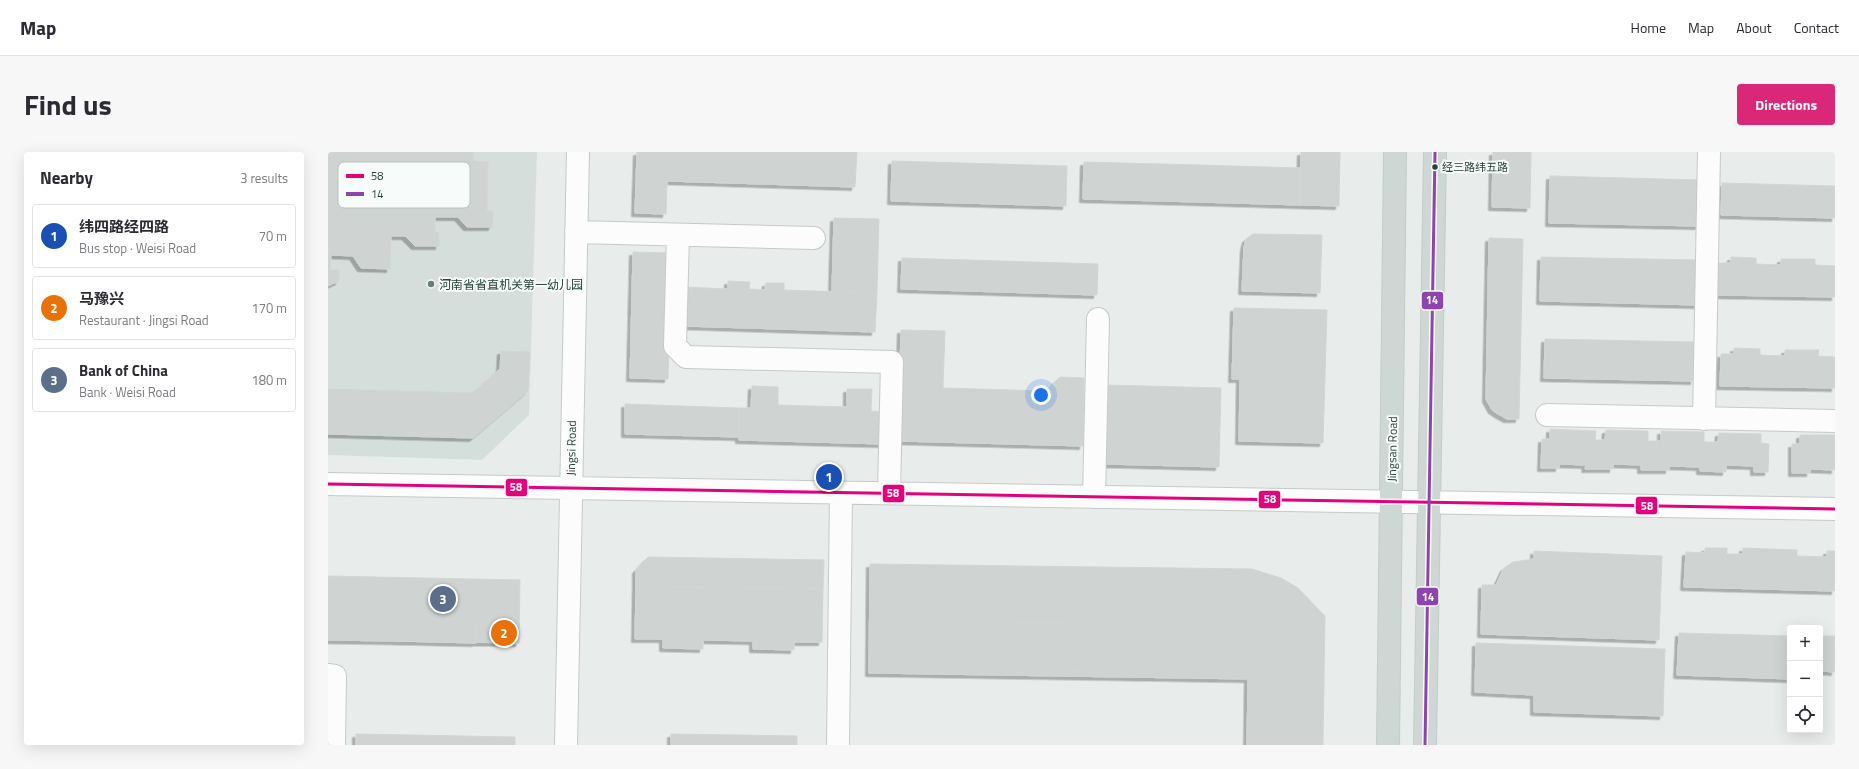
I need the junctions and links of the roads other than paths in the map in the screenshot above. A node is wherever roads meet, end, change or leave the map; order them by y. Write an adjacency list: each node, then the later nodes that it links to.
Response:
1 (578, 152): 5 (street, Jingsi Road)
2 (1395, 152): 17 (main road, Jingsan Road)
3 (1435, 152): 18 (main road)
4 (1709, 152): 10 (street)
5 (576, 232): 6 (street); 13 (street, Jingsi Road)
6 (678, 235): 7 (street); 15 (street)
7 (814, 238)
8 (1098, 319): 16 (street)
9 (1547, 415): 10 (street)
10 (1704, 419): 11 (street)
11 (1835, 421)
12 (328, 484): 13 (street)
13 (570, 488): 14 (street); 22 (street, Jingsi Road)
14 (841, 492): 15 (street); 23 (street)
15 (889, 493): 16 (street)
16 (1094, 496): 17 (street)
17 (1391, 501): 18 (street); 24 (main road, Jingsan Road)
18 (1429, 502): 19 (street); 25 (main road)
19 (1835, 509)
20 (328, 675): 21 (street)
21 (334, 745)
22 (566, 745)
23 (838, 745)
24 (1388, 745)
25 (1425, 745)

